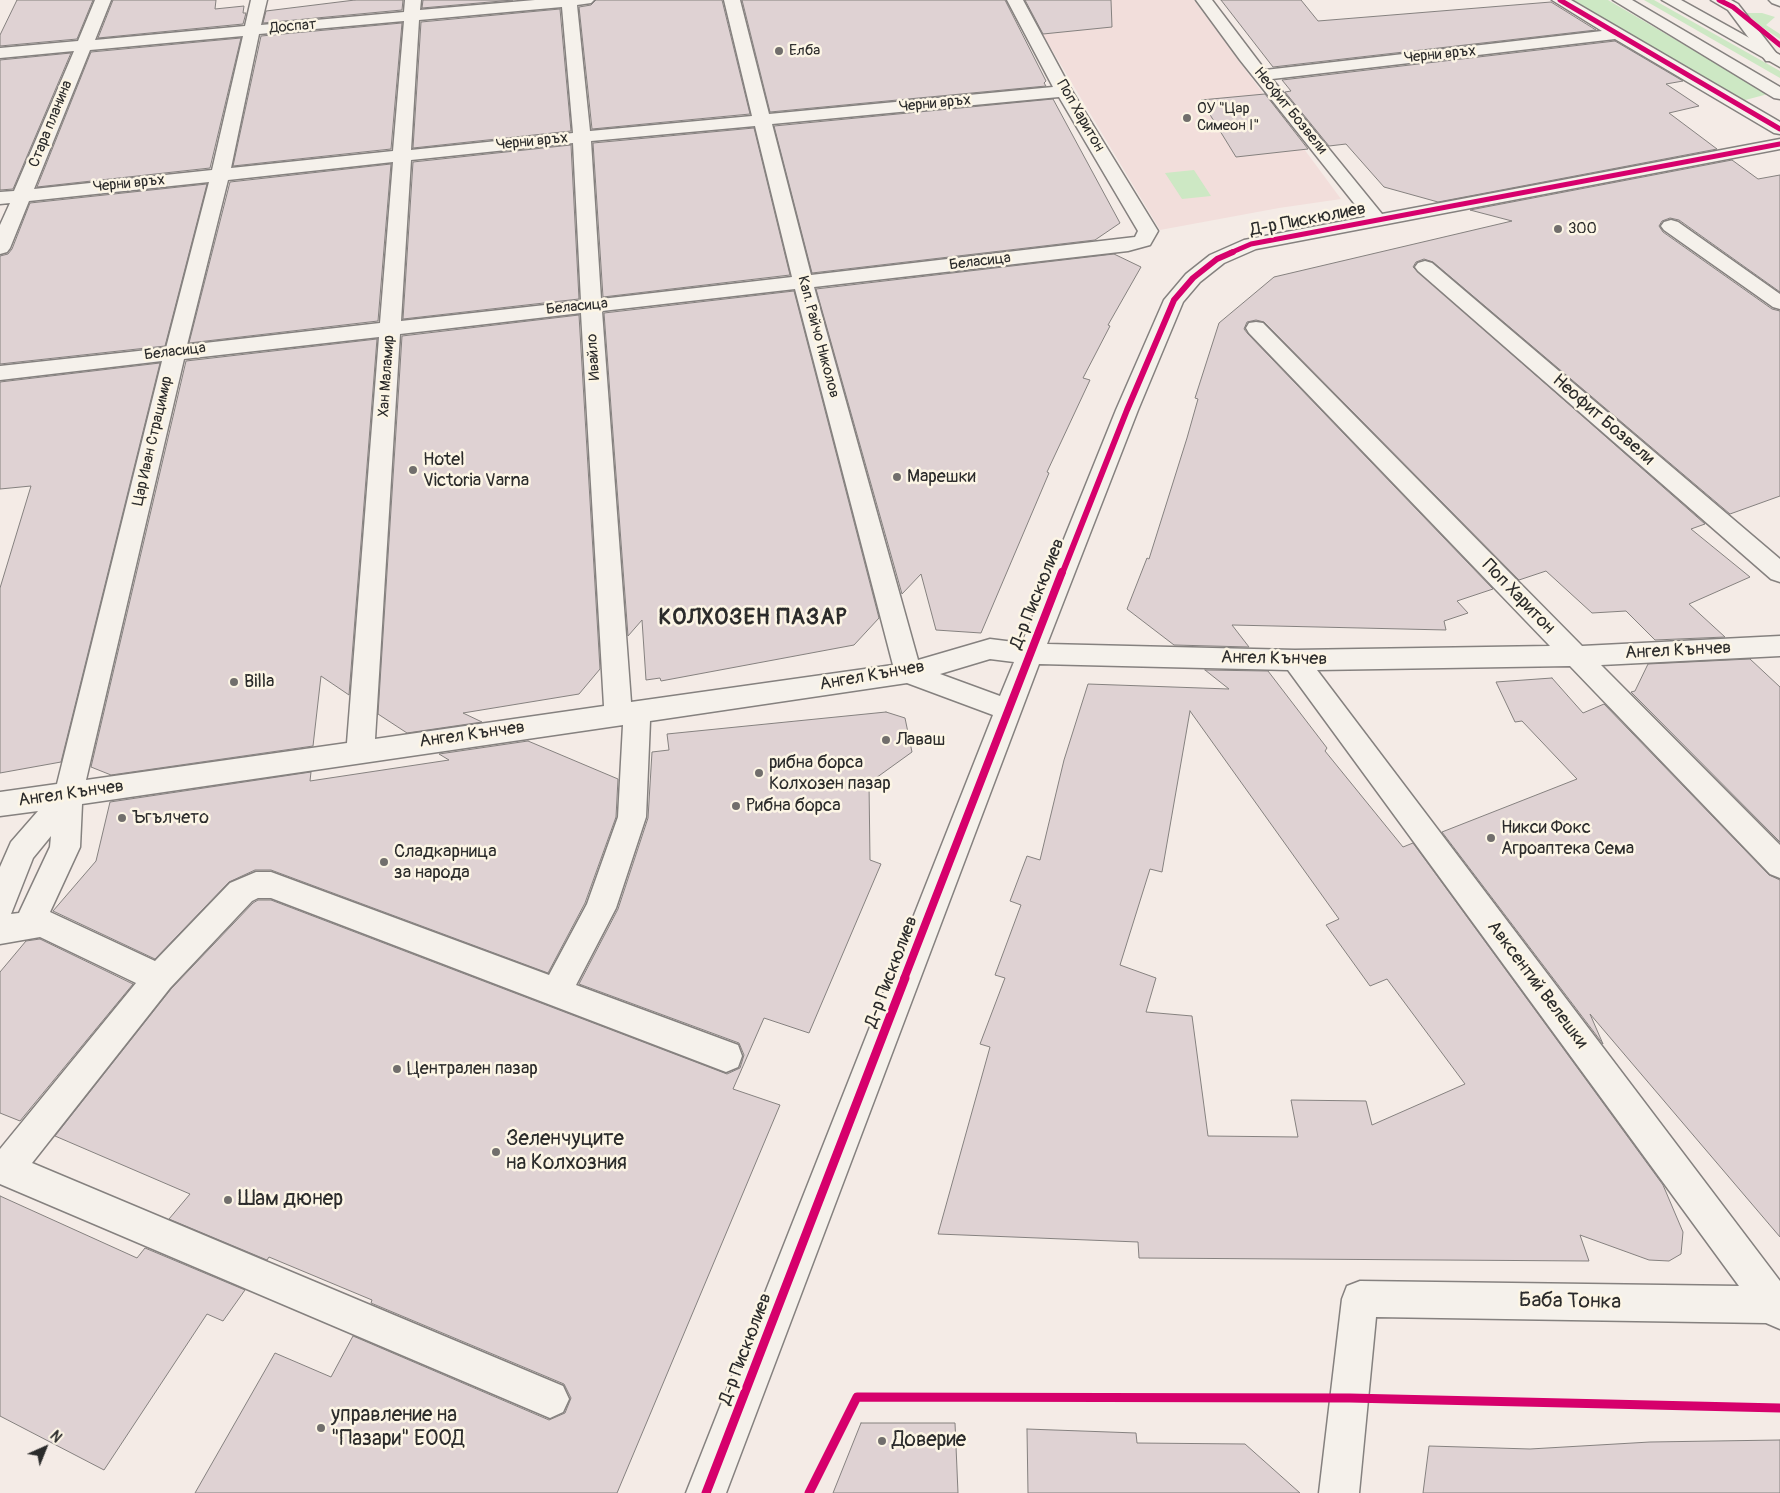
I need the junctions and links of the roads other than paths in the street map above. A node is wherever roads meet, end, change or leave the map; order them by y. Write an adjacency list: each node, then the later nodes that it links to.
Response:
1 (103, 0): 14 (street, Стара планина)
2 (259, 0): 12 (street, Цар Иван Страцимир)
3 (575, 0): 11 (street, Доспат); 22 (street, Ивайло)
4 (732, 0): 20 (street, Кап. Райчо Николов)
5 (1015, 0): 18 (street, Поп Харитон)
6 (1204, 0): 17 (street, Неофит Бозвели)
7 (1560, 0): 13 (street)
8 (1621, 0): 19 (street)
9 (1670, 0): 16 (street)
10 (1733, 2): 16 (street)
11 (412, 8): 12 (street, Доспат); 24 (street, Хан Маламир)
12 (252, 31): 14 (street, Доспат); 25 (street, Цар Иван Страцимир)
13 (1618, 34): 17 (street, Черни връх); 21 (street)
14 (82, 46): 15 (street, Доспат); 26 (street, Стара планина)
15 (0, 53)
16 (1776, 60)
17 (1261, 75): 28 (street, Неофит Бозвели)
18 (1064, 91): 20 (street, Черни връх); 30 (street, Поп Харитон)
19 (1780, 94)
20 (764, 121): 22 (street, Черни връх); 33 (street, Кап. Райчо Николов)
21 (1780, 129)
22 (582, 137): 24 (street, Черни връх); 35 (street, Ивайло)
23 (1780, 144): 28 (street, Д-р Пискюлиев)
24 (402, 156): 25 (street, Черни връх); 36 (street, Хан Маламир)
25 (220, 175): 26 (street, Черни връх); 38 (street, Цар Иван Страцимир)
26 (22, 196): 27 (street, Черни връх); 31 (street, Стара планина)
27 (0, 198)
28 (1378, 221): 42 (street, Д-р Пискюлиев)
29 (1671, 226): 34 (street)
30 (1148, 231): 33 (street, Беласица)
31 (0, 248)
32 (1425, 267): 40 (street, Неофит Бозвели)
33 (804, 282): 35 (street, Беласица); 45 (street, Кап. Райчо Николов)
34 (1780, 303)
35 (591, 306): 36 (street, Беласица); 47 (street, Ивайло)
36 (390, 328): 38 (street, Беласица); 48 (street, Хан Маламир)
37 (1256, 328): 43 (street, Поп Харитон)
38 (175, 352): 39 (street, Беласица); 49 (street, Цар Иван Страцимир)
39 (0, 373)
40 (1780, 573)
41 (1780, 646): 43 (street, Ангел Кънчев)
42 (1030, 654): 44 (street, Ангел Кънчев); 45 (street, Ангел Кънчев); 46 (street, Д-р Пискюлиев)
43 (1576, 656): 44 (street, Ангел Кънчев); 51 (street, Поп Харитон)
44 (1295, 660): 58 (street, Авксентий Велешки)
45 (908, 673): 46 (street); 47 (street, Ангел Кънчев)
46 (1008, 710): 60 (street, Д-р Пискюлиев)
47 (628, 713): 48 (street, Ангел Кънчев); 55 (street, Ивайло)
48 (360, 752): 49 (street, Ангел Кънчев)
49 (69, 794): 50 (street, Ангел Кънчев); 52 (street); 53 (street, Цар Иван Страцимир)
50 (0, 804)
51 (1780, 865)
52 (0, 906)
53 (14, 927): 54 (street)
54 (159, 978): 55 (street); 57 (street)
55 (556, 992): 56 (street)
56 (726, 1056)
57 (3, 1168): 59 (street)
58 (1778, 1307): 61 (street, Баба Тонка)
59 (550, 1399)
60 (706, 1493)
61 (1339, 1493)

